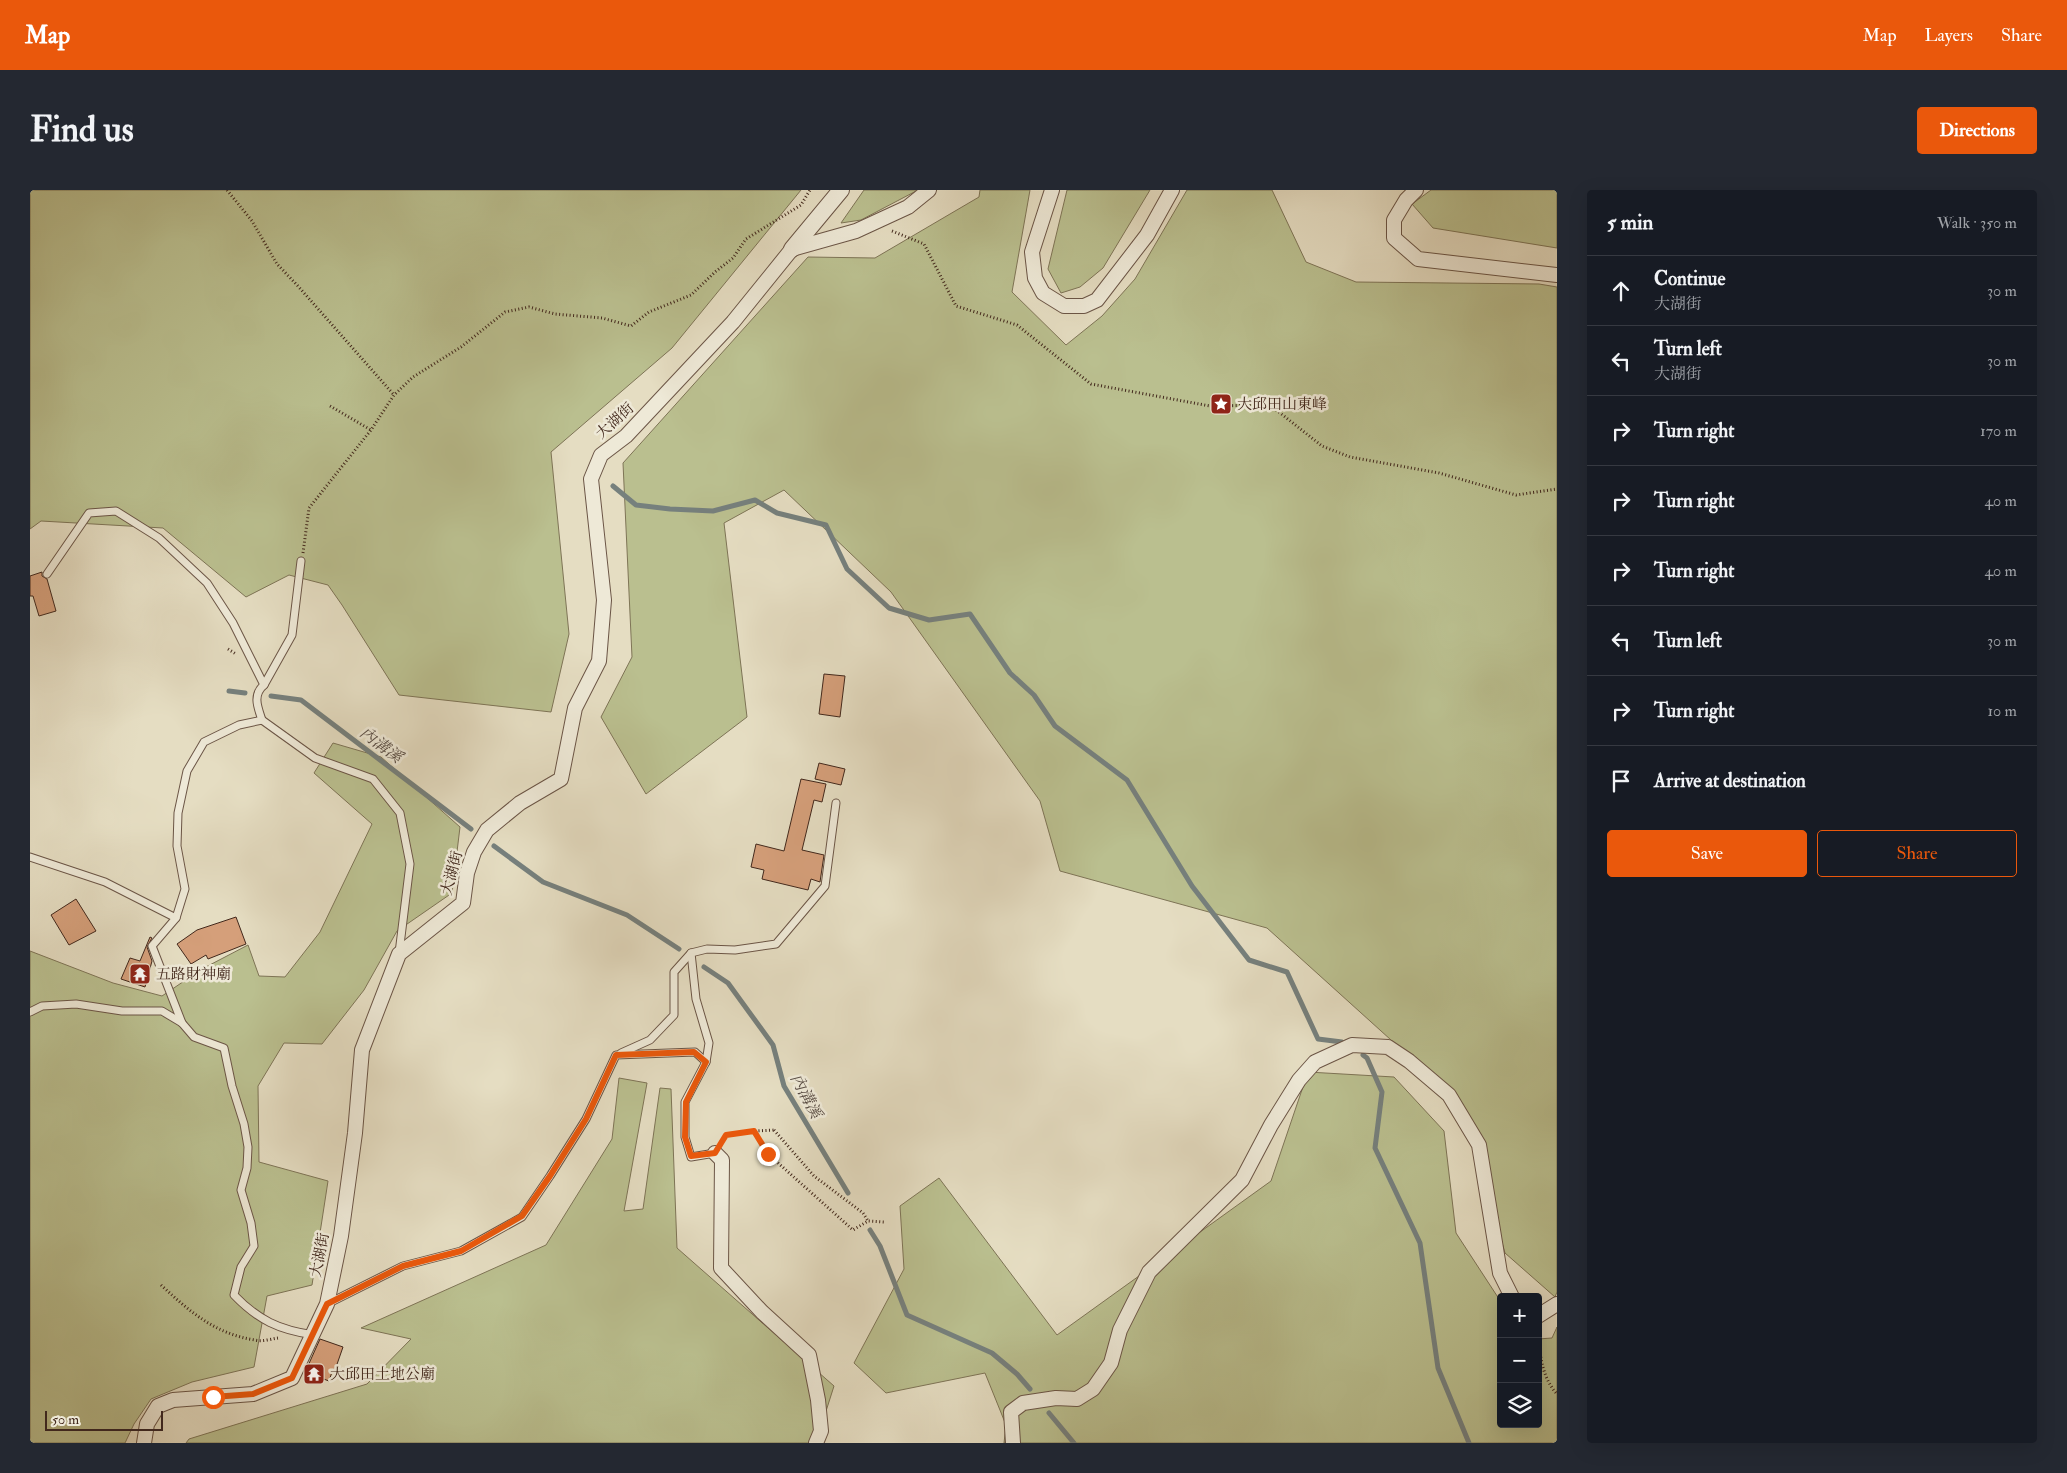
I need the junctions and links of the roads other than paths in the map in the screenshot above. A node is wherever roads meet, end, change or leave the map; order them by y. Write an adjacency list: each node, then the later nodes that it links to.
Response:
1 (841, 190): 6 (street)
2 (929, 190): 6 (street)
3 (1052, 190): 4 (street)
4 (1172, 190)
5 (1416, 190): 7 (street)
6 (792, 249): 16 (street, 大湖街)
7 (1557, 275)
8 (301, 560): 10 (lane)
9 (47, 574): 10 (lane)
10 (264, 685): 11 (lane)
11 (262, 720): 14 (lane); 16 (lane)
12 (836, 803): 15 (lane)
13 (30, 857): 14 (lane)
14 (176, 918): 18 (lane)
15 (691, 952): 19 (lane); 20 (lane)
16 (399, 954): 23 (street, 大湖街)
17 (30, 1012): 18 (lane)
18 (182, 1023): 26 (lane)
19 (616, 1055): 20 (lane); 23 (lane)
20 (706, 1062): 21 (lane)
21 (715, 1153): 28 (street)
22 (1510, 1293): 29 (street)
23 (327, 1304): 26 (street, 大湖街)
24 (1557, 1304): 25 (street)
25 (1542, 1314)
26 (314, 1334): 27 (street, 大湖街)
27 (144, 1443)
28 (816, 1443)
29 (1014, 1443)

